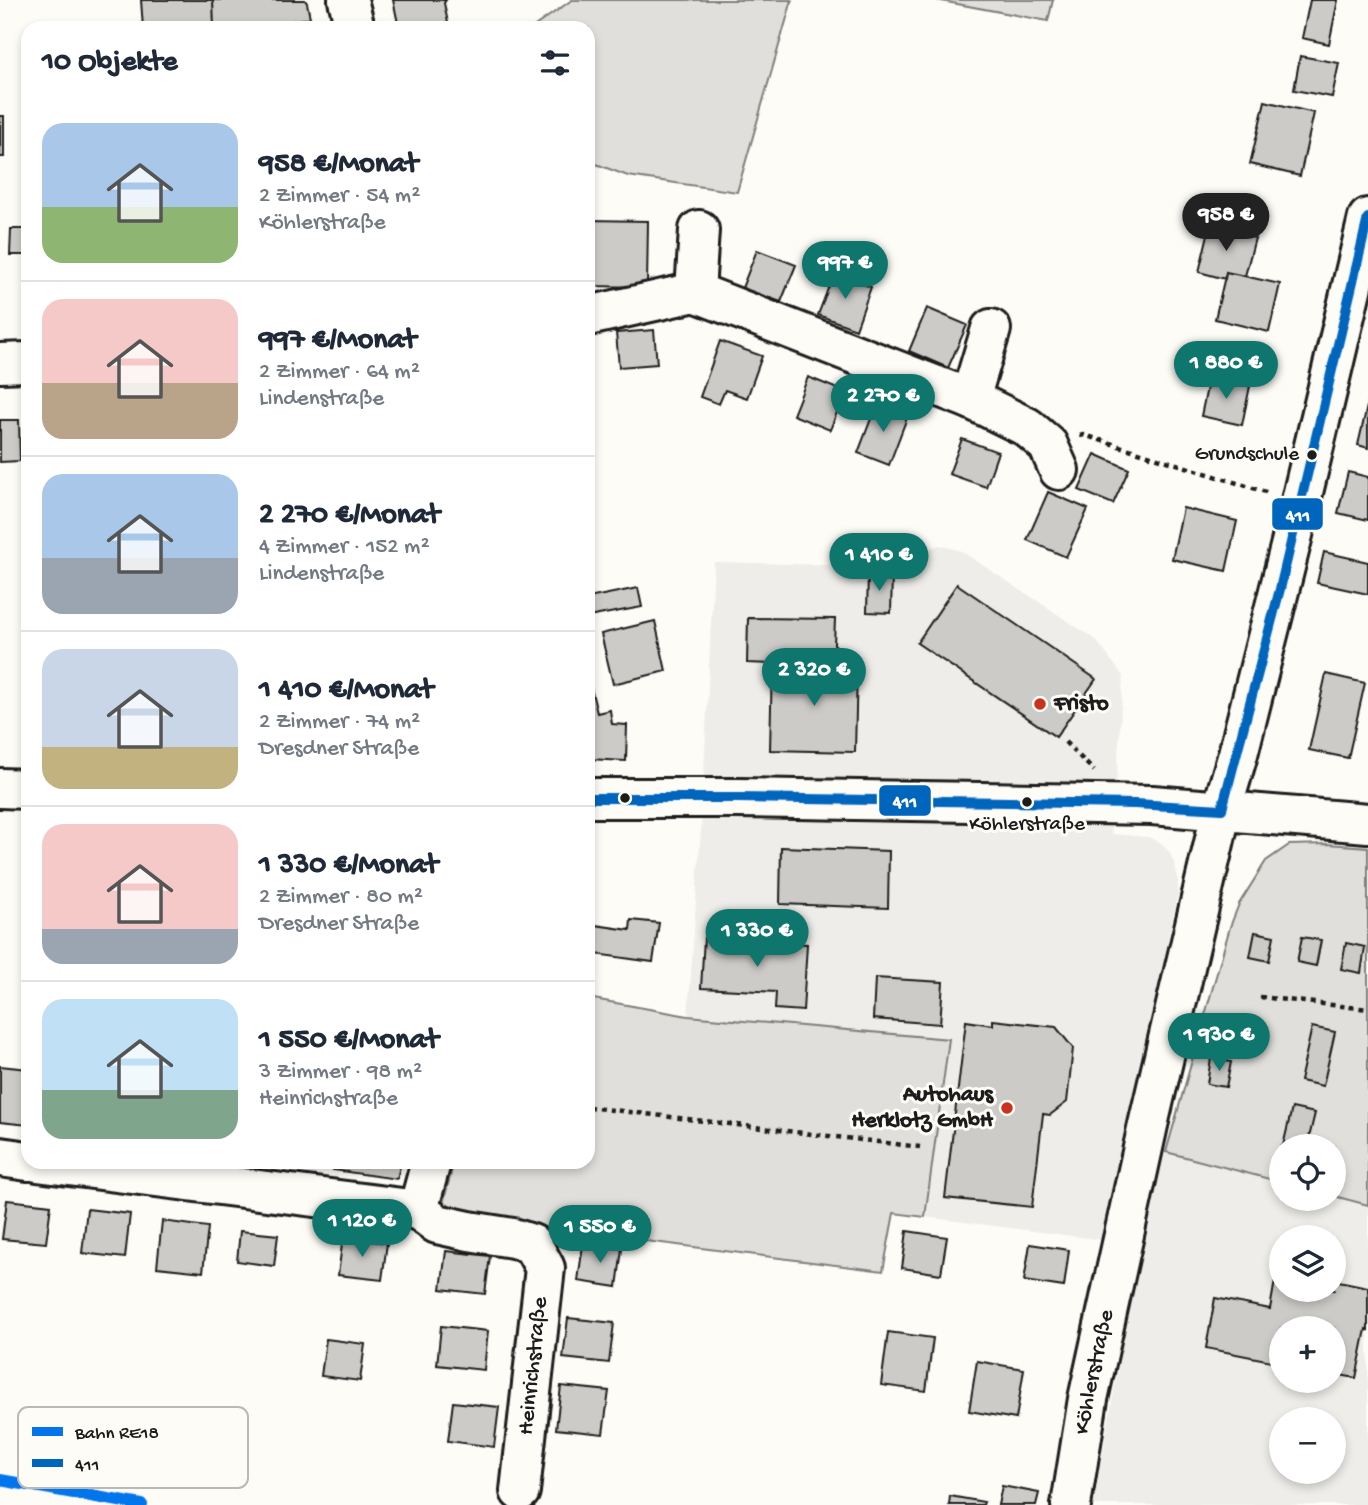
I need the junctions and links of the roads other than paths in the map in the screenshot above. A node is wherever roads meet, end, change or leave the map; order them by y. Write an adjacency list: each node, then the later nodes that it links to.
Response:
1 (348, 0): 2 (street)
2 (353, 21)
3 (1368, 218): 6 (street, Köhlerstraße)
4 (699, 230): 5 (street)
5 (695, 292): 7 (street); 11 (street)
6 (1357, 312): 16 (street, Köhlerstraße)
7 (595, 314)
8 (991, 329): 11 (street)
9 (21, 362): 10 (street)
10 (0, 363)
11 (970, 399): 12 (street)
12 (1054, 458)
13 (0, 788): 14 (street)
14 (21, 789)
15 (595, 797): 16 (street)
16 (1222, 809): 17 (street); 24 (street, Köhlerstraße)
17 (1368, 823)
18 (0, 1157): 19 (street)
19 (21, 1160)
20 (93, 1169): 22 (street, Heinrichstraße)
21 (429, 1169): 22 (street)
22 (418, 1210): 23 (street, Heinrichstraße)
23 (520, 1491)
24 (1071, 1505)

